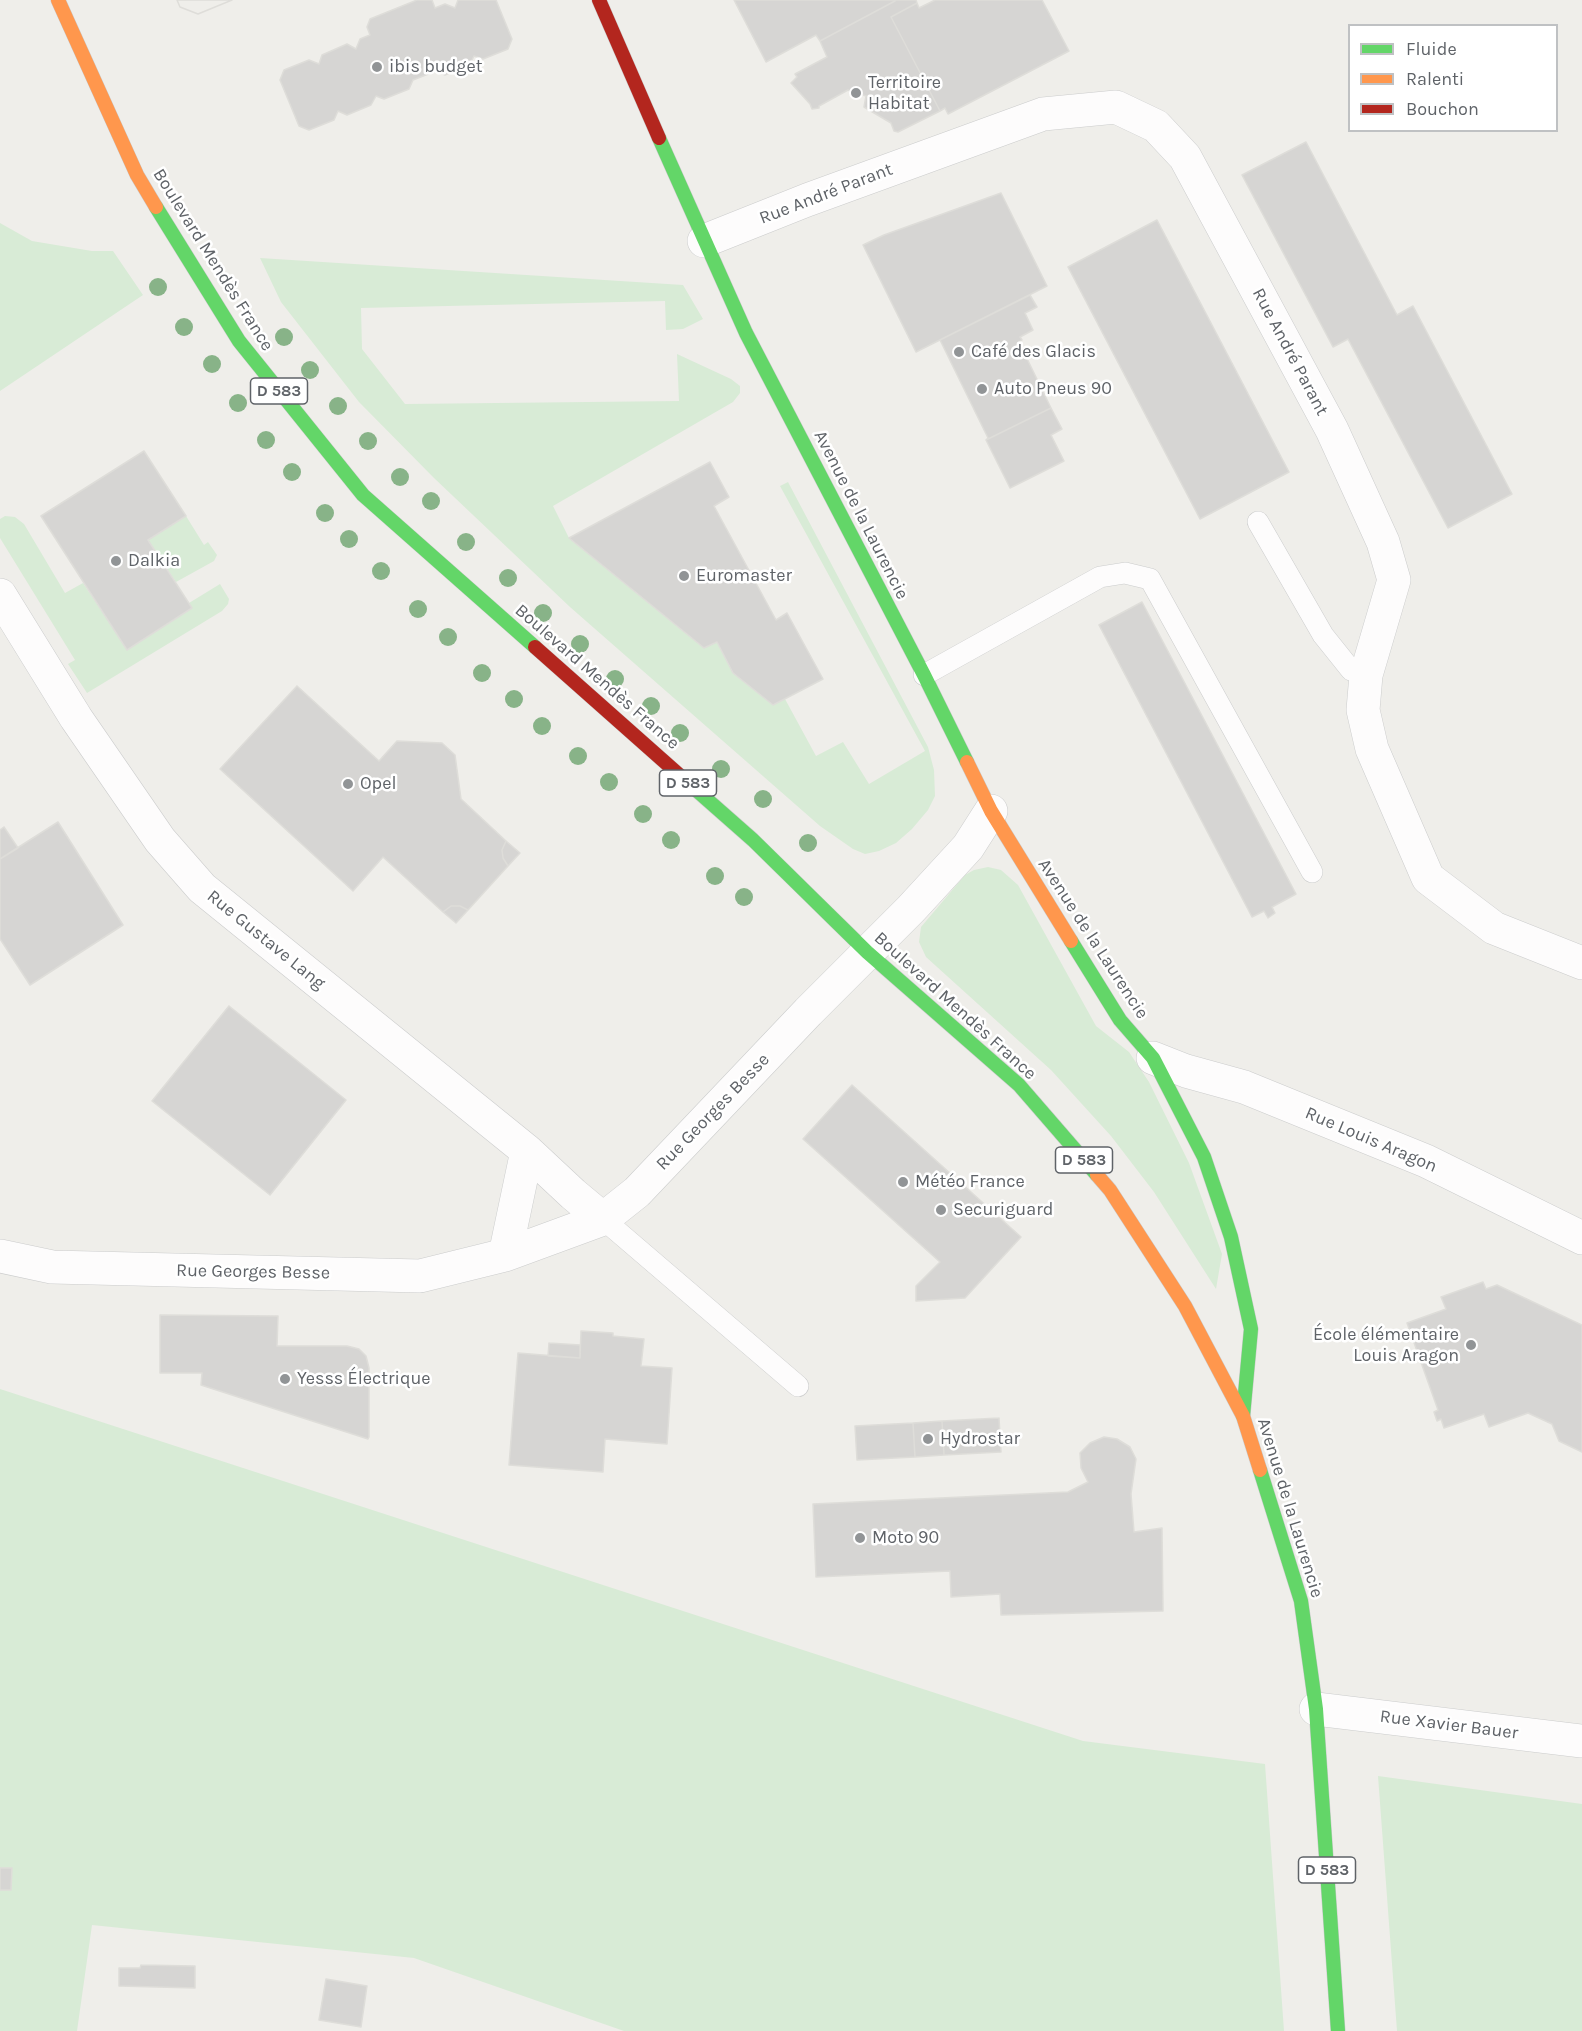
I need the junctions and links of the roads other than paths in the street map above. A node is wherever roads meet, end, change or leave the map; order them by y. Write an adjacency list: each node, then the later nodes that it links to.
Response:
1 (58, 0): 10 (main road, Boulevard Mendès France / D 583)
2 (599, 0): 3 (main road, Avenue de la Laurencie)
3 (704, 241): 6 (main road, Avenue de la Laurencie); 7 (street, Rue André Parant)
4 (1258, 522): 7 (lane)
5 (0, 595): 13 (street, Rue Gustave Lang)
6 (924, 675): 8 (main road, Avenue de la Laurencie); 9 (lane)
7 (1366, 675): 11 (street, Rue André Parant)
8 (991, 811): 10 (street, Rue Georges Besse); 12 (main road, Avenue de la Laurencie)
9 (1312, 872)
10 (867, 952): 14 (street, Rue Georges Besse); 19 (main road, Boulevard Mendès France / D 583)
11 (1582, 963)
12 (1153, 1058): 15 (street, Rue Louis Aragon); 19 (main road, Avenue de la Laurencie)
13 (527, 1151): 14 (street, Rue Gustave Lang); 16 (street)
14 (603, 1219): 16 (street, Rue Georges Besse); 18 (lane)
15 (1582, 1238)
16 (505, 1255): 17 (street, Rue Georges Besse)
17 (0, 1257)
18 (798, 1386)
19 (1243, 1416): 20 (main road, Avenue de la Laurencie / D 583)
20 (1316, 1709): 21 (street, Rue Xavier Bauer); 22 (main road, Avenue de la Laurencie / D 583)
21 (1582, 1741)
22 (1338, 2031)

